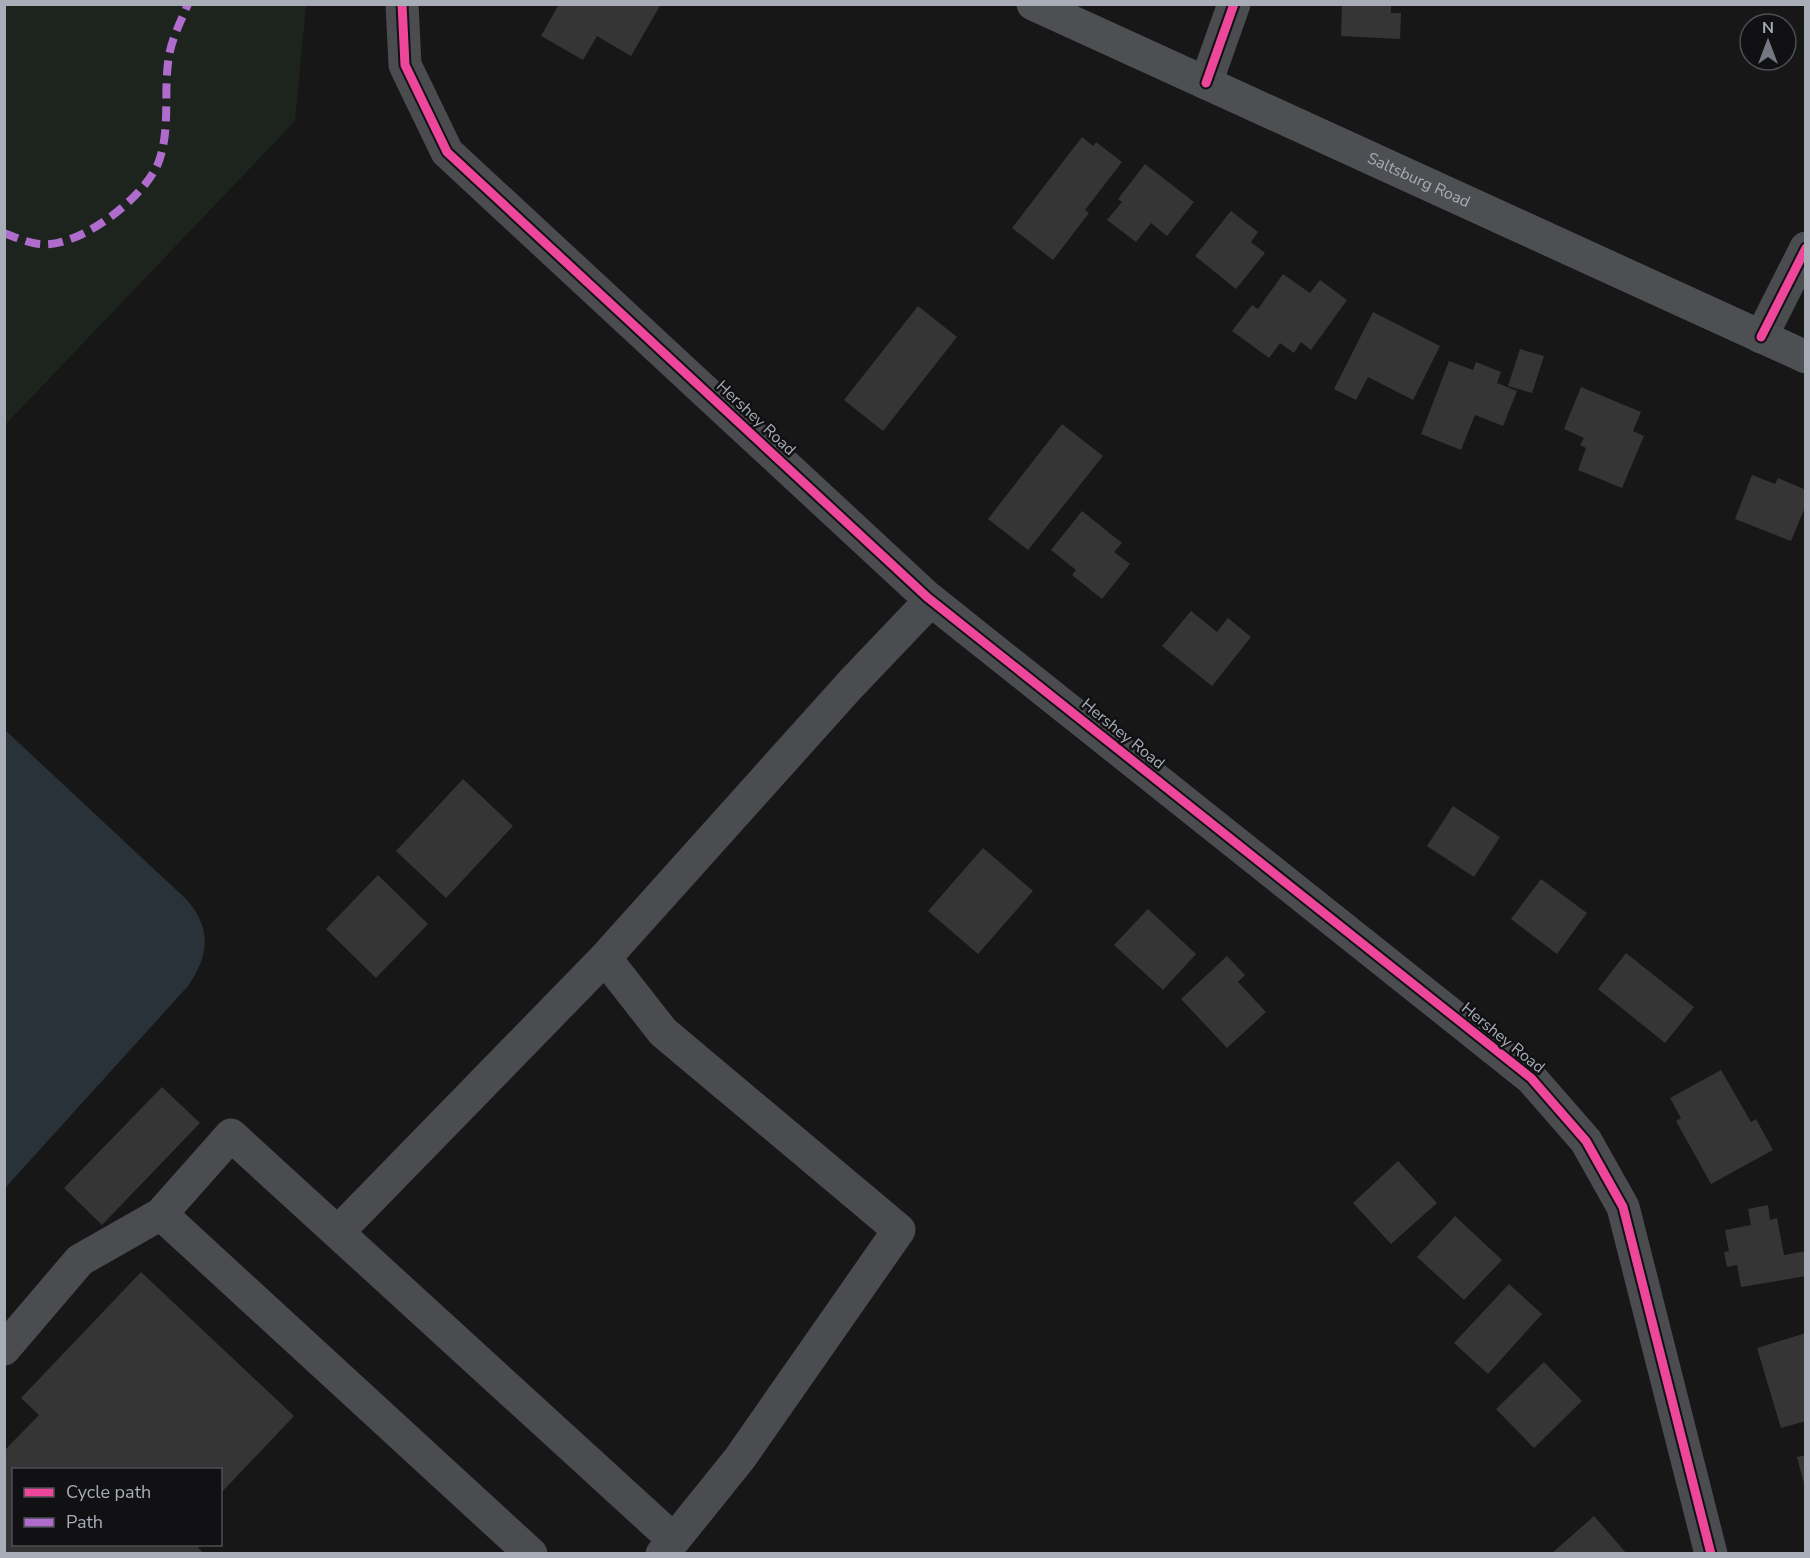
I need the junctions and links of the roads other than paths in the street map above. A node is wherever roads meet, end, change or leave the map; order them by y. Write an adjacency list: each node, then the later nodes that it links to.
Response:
1 (402, 4): 8 (street, Hershey Road)
2 (1033, 4): 4 (main road, Saltsburg Road)
3 (1234, 4): 4 (street)
4 (1206, 83): 6 (main road, Saltsburg Road)
5 (1806, 248): 6 (street)
6 (1761, 337): 7 (main road, Saltsburg Road)
7 (1806, 357)
8 (931, 600): 9 (street); 15 (street, Hershey Road)
9 (605, 958): 11 (street); 13 (street)
10 (161, 1214): 11 (street); 12 (street); 14 (street)
11 (338, 1232): 13 (street)
12 (4, 1349)
13 (668, 1547)
14 (531, 1554)
15 (1711, 1554)

